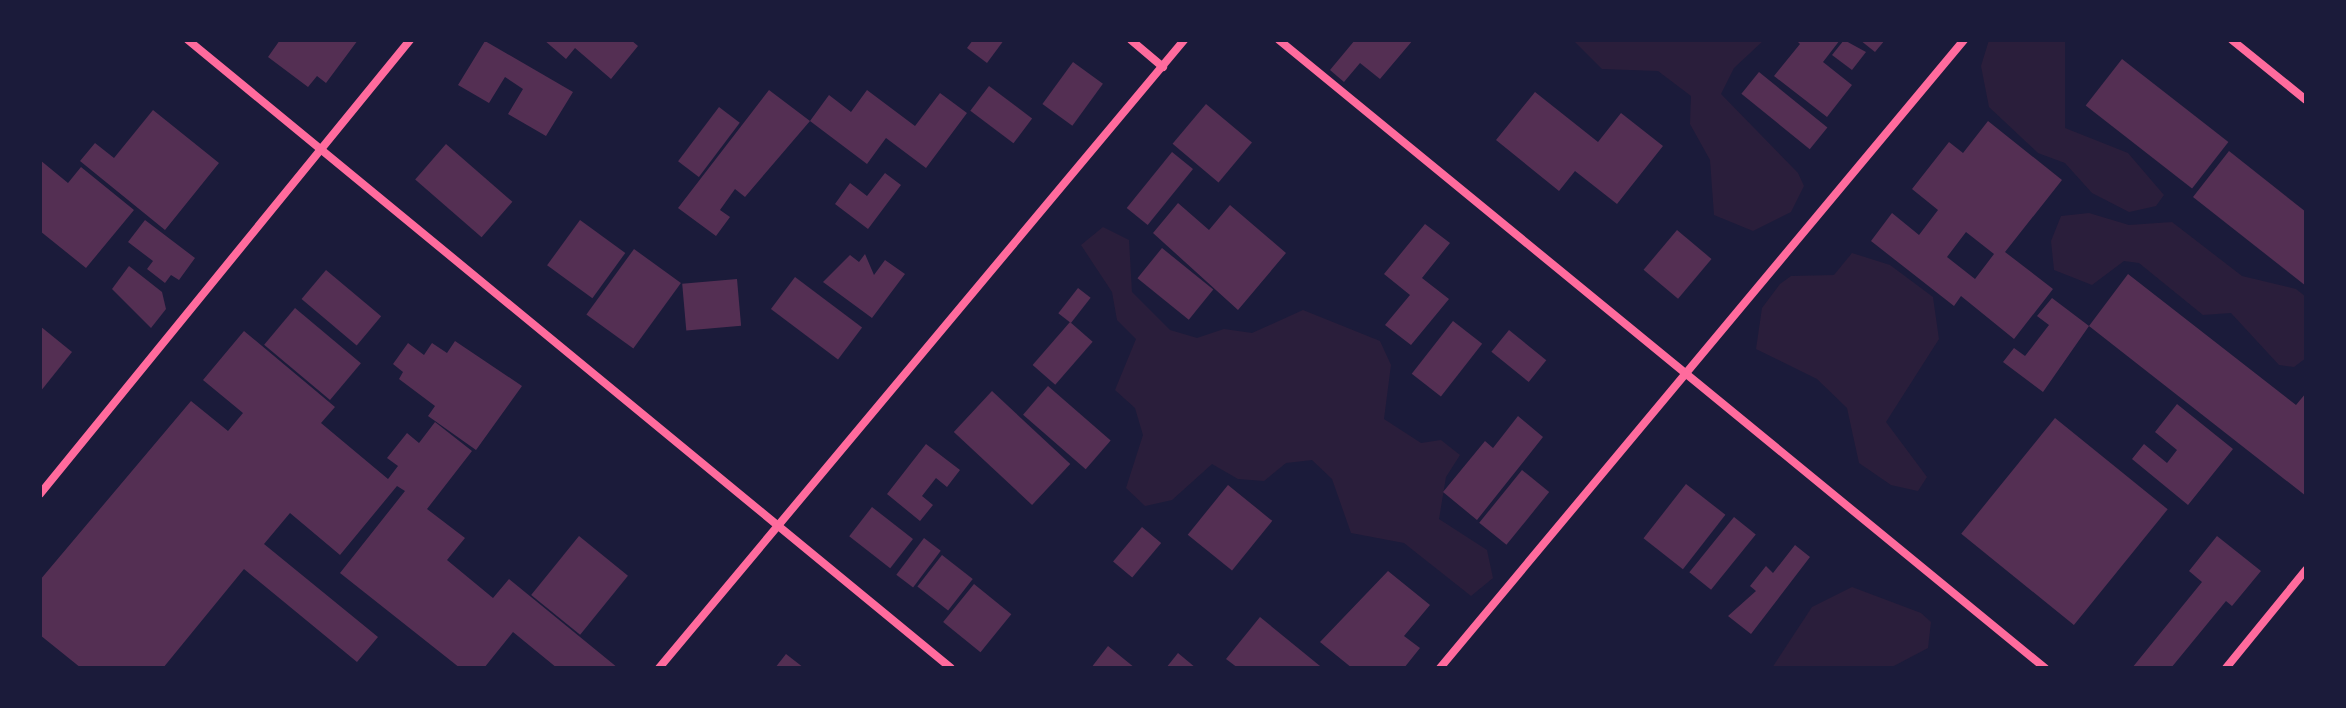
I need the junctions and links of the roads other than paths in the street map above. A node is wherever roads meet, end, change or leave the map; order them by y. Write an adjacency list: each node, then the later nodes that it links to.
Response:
1 (188, 40): 10 (street)
2 (410, 40): 10 (street)
3 (1131, 40): 8 (street)
4 (1184, 40): 8 (street)
5 (1279, 40): 11 (street)
6 (1964, 40): 11 (street)
7 (2232, 40): 9 (street)
8 (1163, 67): 13 (street)
9 (2306, 100)
10 (320, 150): 12 (street); 13 (street)
11 (1689, 375): 17 (street); 18 (street)
12 (40, 494)
13 (774, 523): 15 (street); 16 (street)
14 (2306, 570): 19 (street)
15 (659, 668)
16 (951, 668)
17 (1440, 668)
18 (2045, 668)
19 (2226, 668)

